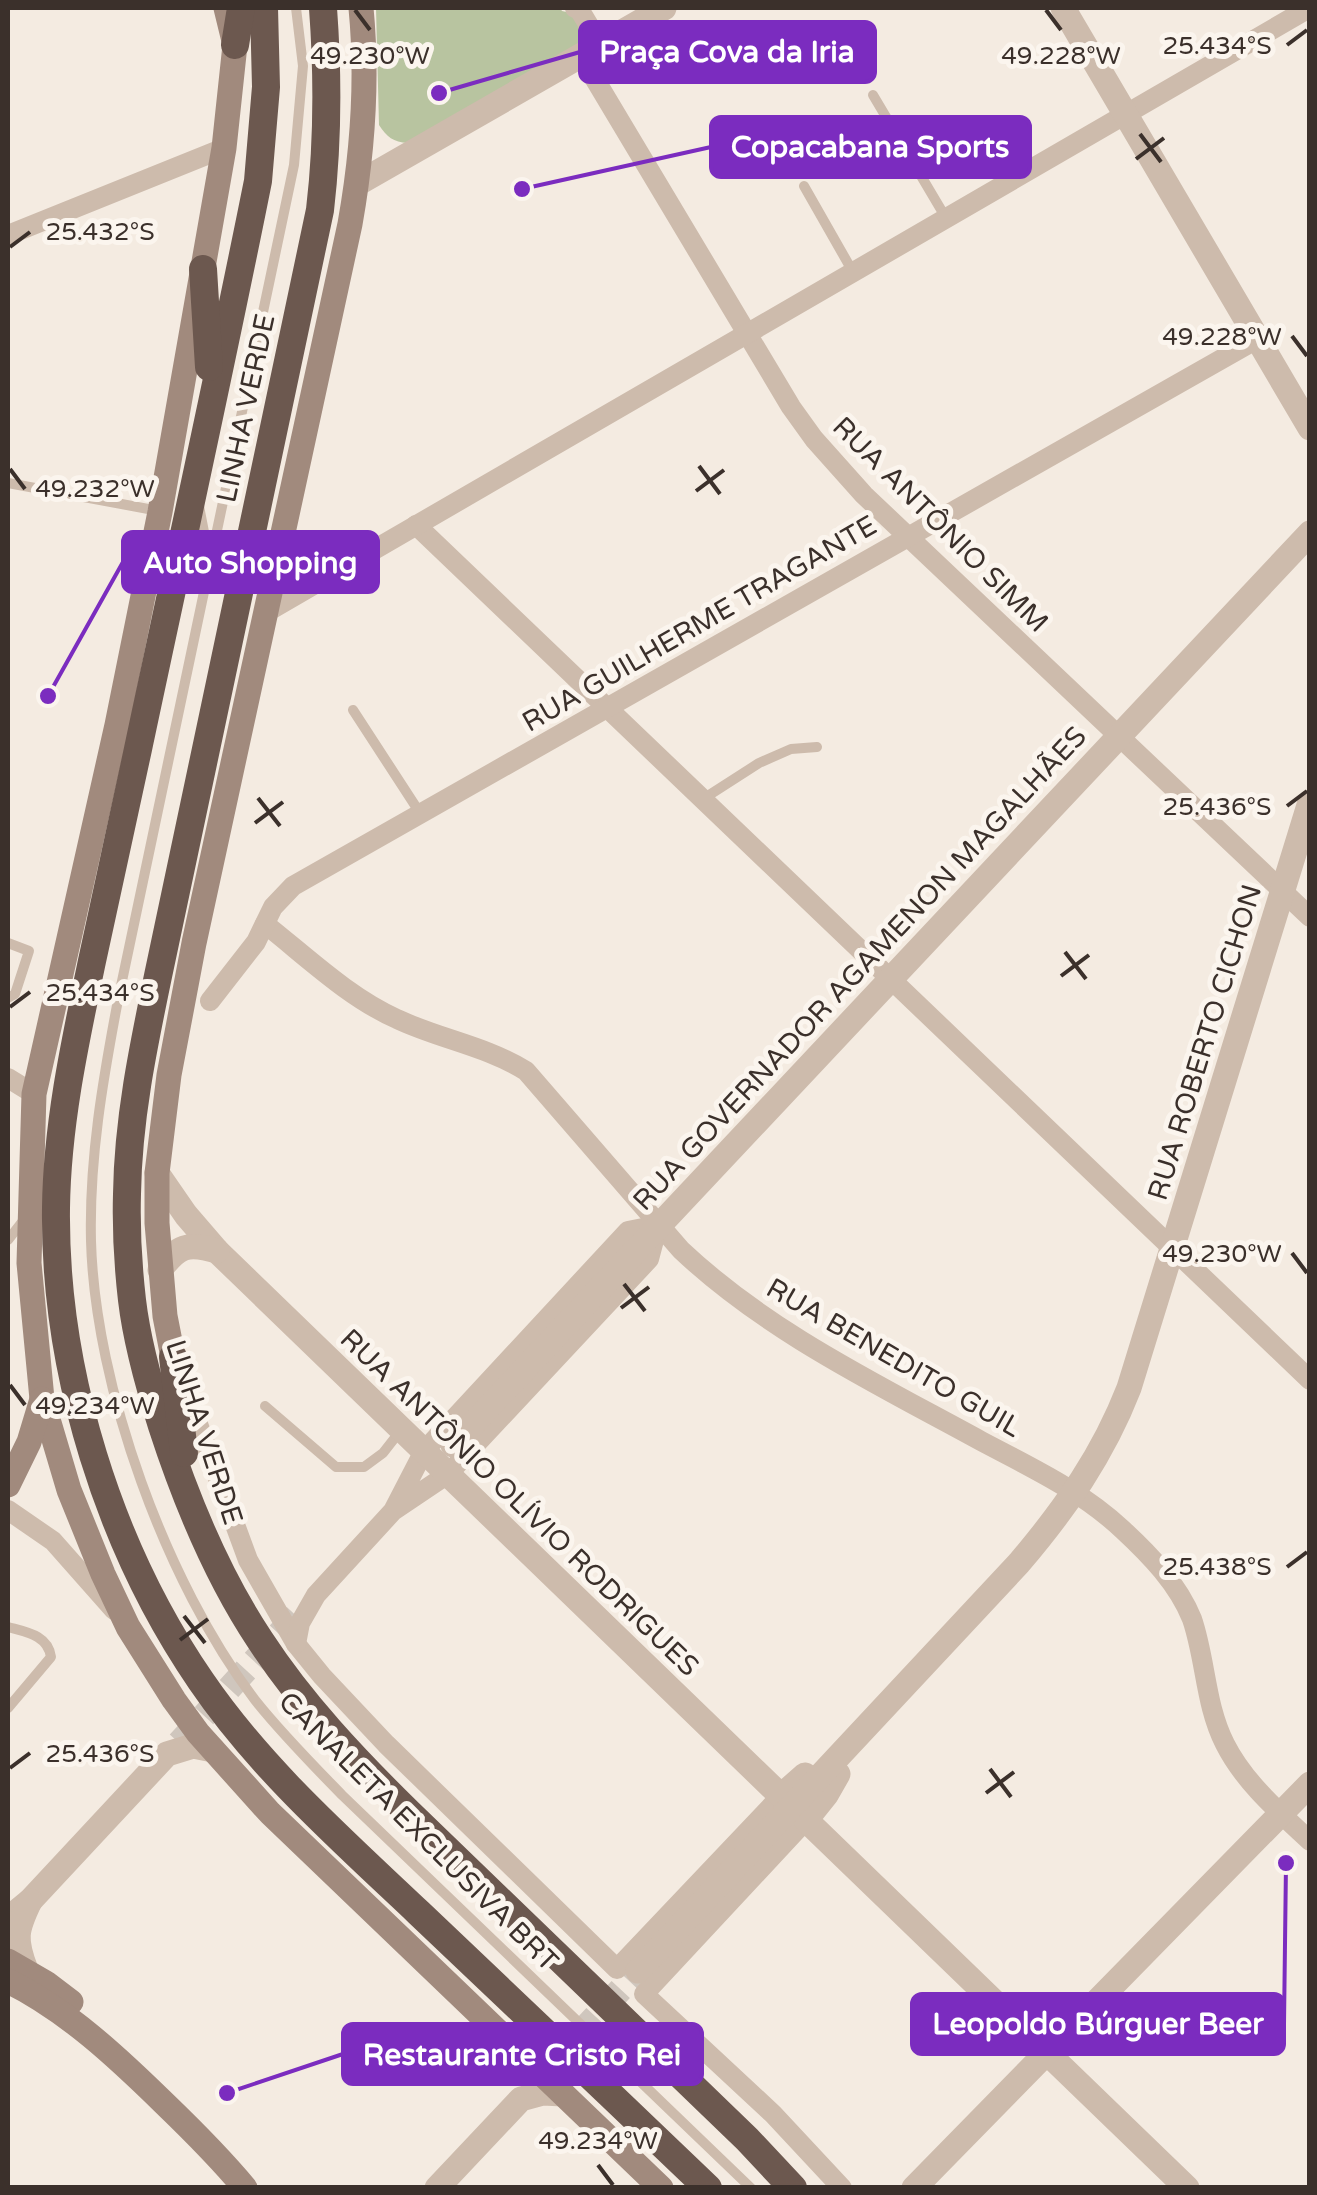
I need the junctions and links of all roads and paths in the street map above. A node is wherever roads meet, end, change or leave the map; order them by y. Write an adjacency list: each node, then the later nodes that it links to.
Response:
1 (226, 8): 11 (main road)
2 (241, 8): 11 (highway)
3 (264, 8): 24 (highway, LINHA VERDE)
4 (296, 8): 32 (lane, CANALETA EXCLUSIVA BRT)
5 (324, 8): 67 (highway, LINHA VERDE)
6 (361, 8): 16 (main road, LINHA VERDE)
7 (574, 8): 12 (street, RUA ANTÔNIO SIMM)
8 (664, 8): 12 (street)
9 (1063, 8): 14 (street)
10 (1309, 8): 14 (street)
11 (235, 45): 15 (main road)
12 (590, 50): 16 (street); 22 (street, RUA ANTÔNIO SIMM)
13 (874, 95): 18 (lane)
14 (1125, 114): 18 (street); 23 (street)
15 (224, 148): 19 (street); 20 (main road)
16 (357, 184): 33 (main road, LINHA VERDE)
17 (804, 186): 21 (lane)
18 (946, 218): 21 (street)
19 (8, 234)
20 (203, 269): 24 (highway); 28 (main road)
21 (852, 272): 22 (street)
22 (747, 334): 29 (street); 31 (street, RUA ANTÔNIO SIMM)
23 (1257, 339): 25 (street); 31 (street, RUA GUILHERME TRAGANTE)
24 (211, 406): 26 (highway, LINHA VERDE)
25 (1310, 428)
26 (195, 482): 32 (lane, CANALETA EXCLUSIVA BRT); 98 (highway, LINHA VERDE)
27 (8, 483): 28 (lane)
28 (160, 512): 49 (main road)
29 (416, 525): 33 (street); 34 (street)
30 (1310, 534): 36 (street, RUA GOVERNADOR AGAMENON MAGALHÃES)
31 (908, 536): 34 (street, RUA GUILHERME TRAGANTE); 36 (street, RUA ANTÔNIO SIMM)
32 (211, 568): 99 (lane, CANALETA EXCLUSIVA BRT)
33 (265, 613): 50 (main road, LINHA VERDE)
34 (607, 707): 38 (street); 40 (street, RUA GUILHERME TRAGANTE)
35 (352, 710): 40 (lane)
36 (1119, 736): 41 (street, RUA ANTÔNIO SIMM); 45 (street, RUA GOVERNADOR AGAMENON MAGALHÃES)
37 (817, 746): 38 (lane)
38 (703, 799): 45 (street)
39 (1310, 802): 41 (street, RUA ROBERTO CICHON)
40 (420, 813): 43 (street, RUA GUILHERME TRAGANTE)
41 (1282, 891): 42 (street, RUA ANTÔNIO SIMM); 54 (street, RUA ROBERTO CICHON)
42 (1310, 917)
43 (265, 924): 47 (street, RUA GUILHERME TRAGANTE); 52 (street, RUA BENEDITO GUIL)
44 (8, 942): 46 (lane)
45 (890, 979): 52 (street, RUA GOVERNADOR AGAMENON MAGALHÃES); 54 (street)
46 (8, 998)
47 (210, 1001)
48 (8, 1078): 49 (street)
49 (34, 1094): 51 (main road)
50 (157, 1174): 55 (street, RUA ANTÔNIO OLÍVIO RODRIGUES); 56 (main road, LINHA VERDE)
51 (30, 1213): 53 (lane); 59 (main road)
52 (658, 1225): 62 (street, RUA GOVERNADOR AGAMENON MAGALHÃES); 63 (street); 64 (street); 66 (street, RUA BENEDITO GUIL)
53 (8, 1240)
54 (1172, 1249): 58 (street); 66 (street, RUA ROBERTO CICHON)
55 (216, 1252): 56 (street); 61 (street, RUA ANTÔNIO OLÍVIO RODRIGUES)
56 (160, 1270): 57 (main road, LINHA VERDE)
57 (174, 1357): 67 (highway); 71 (street, LINHA VERDE)
58 (1310, 1380)
59 (42, 1399): 65 (main road); 73 (main road)
60 (265, 1406): 61 (lane)
61 (401, 1430): 63 (street, RUA ANTÔNIO OLÍVIO RODRIGUES)
62 (453, 1445)
63 (424, 1451): 64 (street, RUA ANTÔNIO OLÍVIO RODRIGUES); 69 (street)
64 (448, 1474): 69 (street); 81 (street, RUA ANTÔNIO OLÍVIO RODRIGUES)
65 (8, 1485)
66 (1076, 1492): 77 (street, RUA ROBERTO CICHON); 82 (street, RUA BENEDITO GUIL)
67 (190, 1504): 100 (highway, LINHA VERDE)
68 (8, 1510): 73 (street)
69 (393, 1511): 70 (street)
70 (316, 1595): 71 (street); 74 (street)
71 (272, 1604): 74 (street, LINHA VERDE)
72 (8, 1626): 76 (lane)
73 (128, 1627): 75 (main road)
74 (296, 1644): 88 (street, LINHA VERDE)
75 (174, 1700): 78 (main road); 79 (street)
76 (8, 1708)
77 (858, 1738): 81 (street); 83 (street, RUA ROBERTO CICHON); 88 (street, RUA ROBERTO CICHON)
78 (212, 1750): 79 (street); 89 (main road)
79 (167, 1754): 85 (street)
80 (1310, 1784): 82 (street)
81 (781, 1796): 88 (street)
82 (1280, 1813): 84 (street, RUA BENEDITO GUIL); 90 (street)
83 (806, 1820): 88 (street); 90 (street)
84 (1310, 1841)
85 (30, 1902): 86 (street); 87 (street)
86 (8, 1919)
87 (14, 1970): 93 (main road)
88 (633, 1978): 101 (street, LINHA VERDE)
89 (517, 2049): 91 (main road); 92 (street)
90 (1047, 2052): 102 (street); 103 (street)
91 (564, 2094): 92 (street); 97 (main road)
92 (520, 2098): 96 (street)
93 (218, 2156): 94 (main road); 95 (main road)
94 (245, 2188)
95 (258, 2188)
96 (437, 2188)
97 (661, 2188)
98 (708, 2188)
99 (751, 2188)
100 (793, 2188)
101 (842, 2188)
102 (914, 2188)
103 (1187, 2188)

